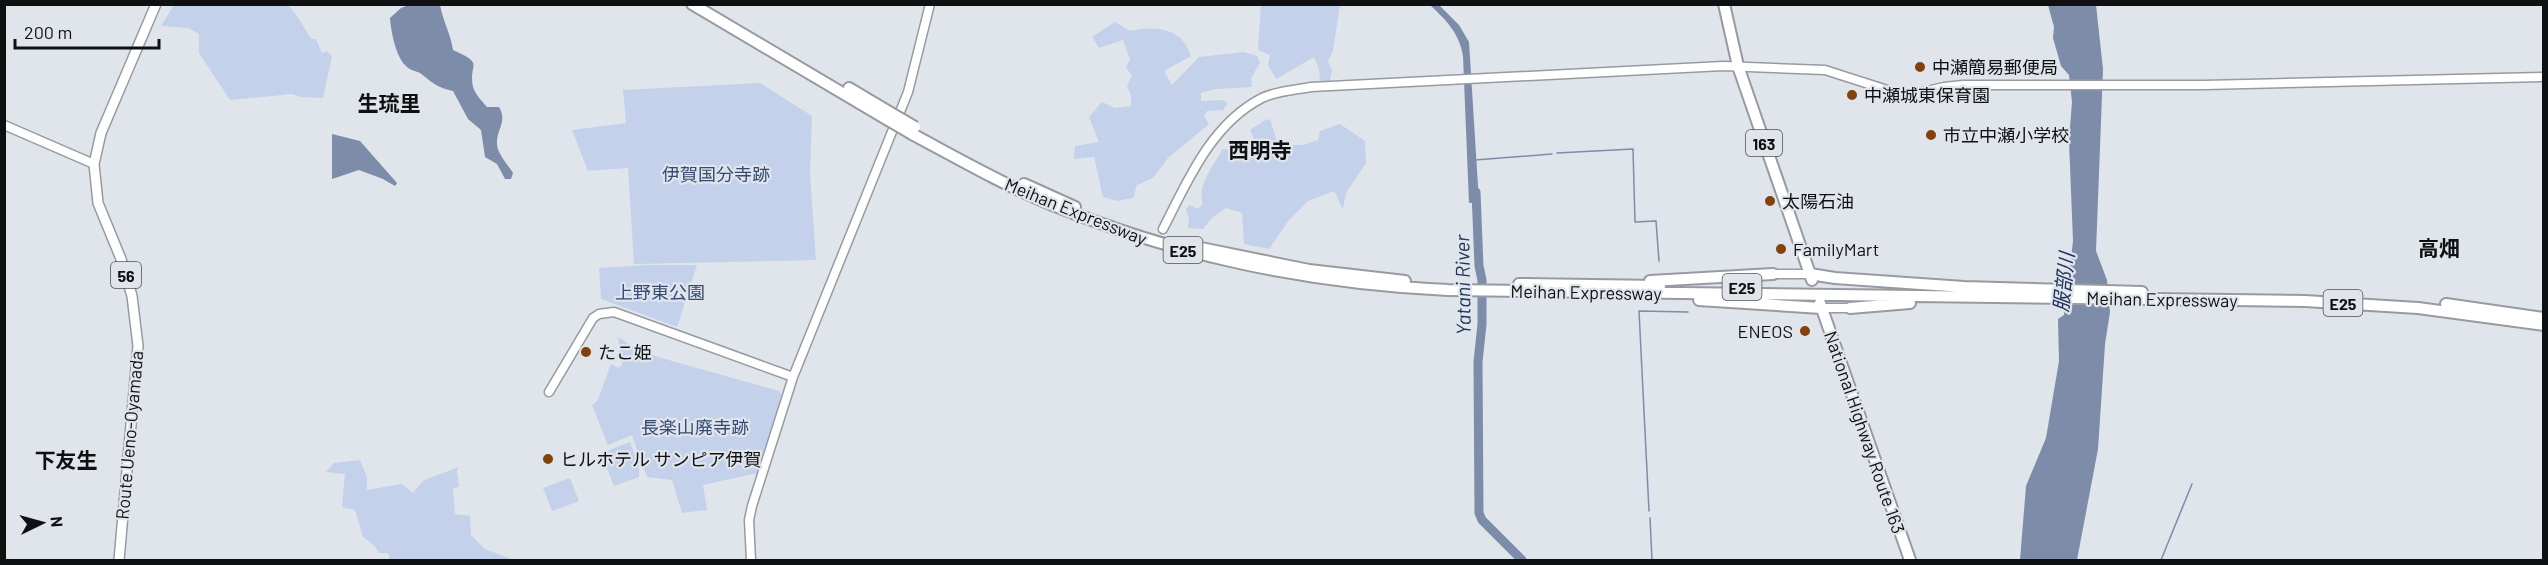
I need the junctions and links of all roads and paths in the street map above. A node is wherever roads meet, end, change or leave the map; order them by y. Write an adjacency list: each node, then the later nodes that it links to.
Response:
1 (156, 4): 10 (main road, Route Ueno-Oyamada / 56)
2 (692, 4): 8 (highway, Meihan Expressway / E25)
3 (706, 4): 8 (highway, Meihan Expressway / E25)
4 (930, 4): 23 (street)
5 (1724, 4): 6 (highway, 163)
6 (1738, 66): 7 (street); 11 (street); 13 (highway, 163)
7 (2544, 77)
8 (890, 116): 15 (highway, Meihan Expressway / E25, bridge)
9 (4, 125): 10 (street)
10 (94, 164): 25 (main road, Route Ueno-Oyamada / 56)
11 (1163, 229)
12 (1773, 274): 13 (street); 14 (highway)
13 (1811, 277): 17 (highway)
14 (1596, 285): 15 (highway, Meihan Expressway / E25); 17 (highway, Meihan Expressway / E25)
15 (1488, 287): 16 (highway, Meihan Expressway / E25)
16 (1577, 292): 17 (highway, Meihan Expressway / E25); 19 (highway)
17 (1994, 293): 18 (highway); 20 (highway)
18 (2142, 296): 21 (highway, Meihan Expressway / E25); 22 (highway, Meihan Expressway / E25)
19 (1821, 306): 20 (street); 27 (highway, National Highway Route 163)
20 (1850, 308)
21 (2544, 318)
22 (2544, 325)
23 (793, 377): 24 (street); 26 (street)
24 (549, 392)
25 (119, 561)
26 (751, 561)
27 (1910, 561)

